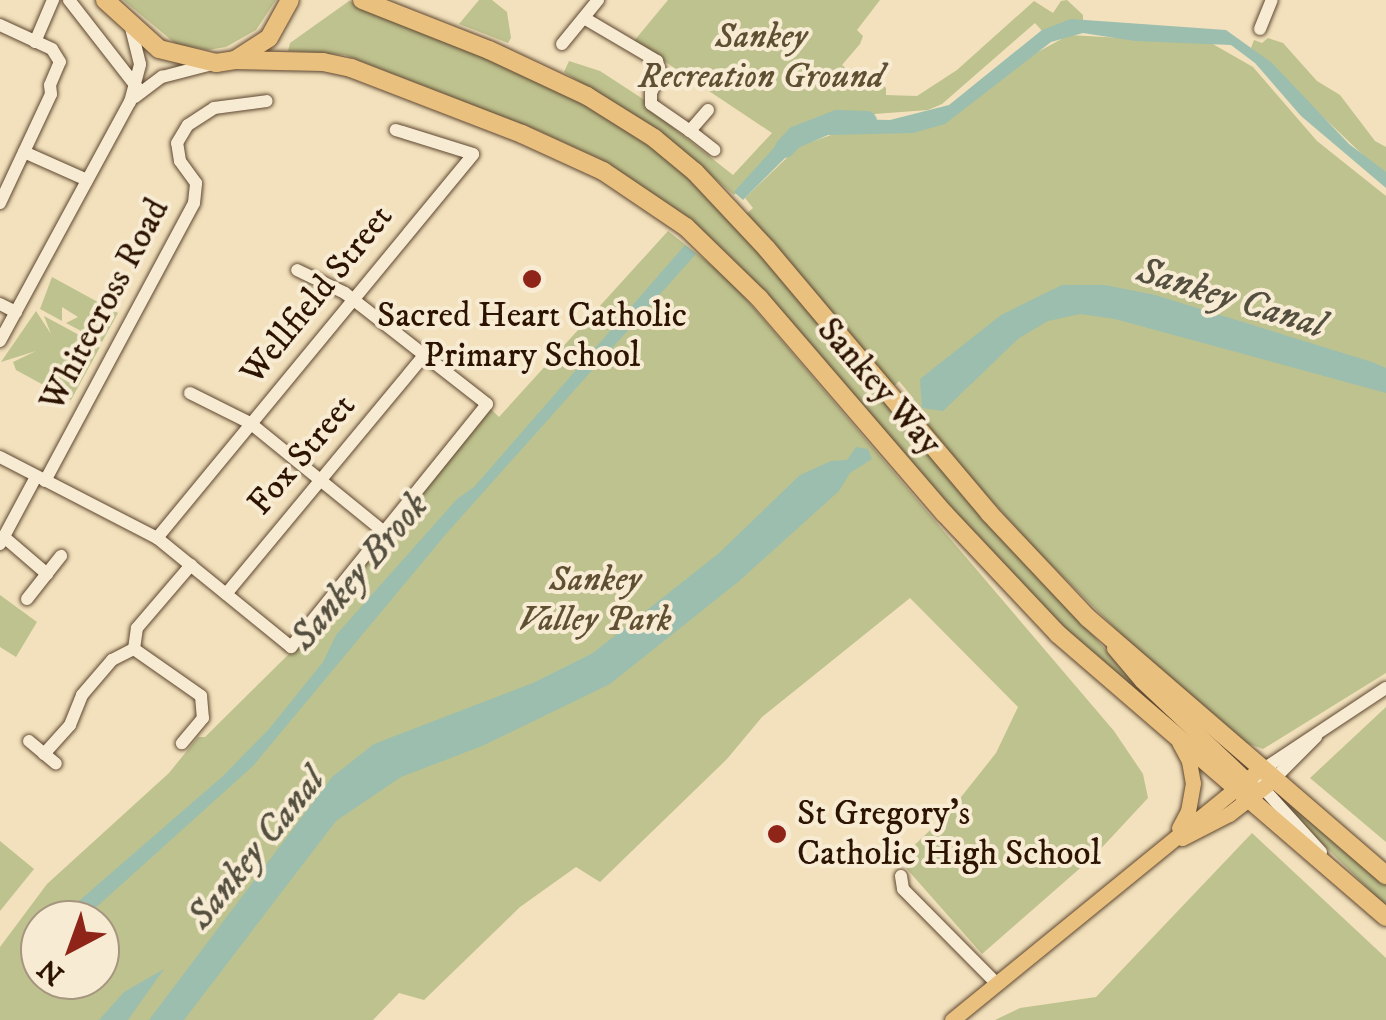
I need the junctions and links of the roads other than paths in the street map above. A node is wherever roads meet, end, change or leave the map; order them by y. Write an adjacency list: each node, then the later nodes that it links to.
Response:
1 (53, 0): 12 (street)
2 (69, 0): 16 (street)
3 (105, 0): 10 (highway)
4 (290, 0): 14 (highway)
5 (362, 0): 51 (highway, Sankey Way)
6 (598, 0): 8 (street)
7 (1272, 0): 11 (street)
8 (584, 18): 13 (street); 20 (street)
9 (0, 26): 12 (street)
10 (131, 27): 15 (highway); 16 (street)
11 (1260, 29)
12 (35, 42): 22 (street)
13 (562, 44)
14 (235, 60): 15 (highway, Sankey Way); 46 (highway, Sankey Way)
15 (216, 63): 16 (street)
16 (138, 89): 23 (street)
17 (267, 101): 34 (street, Whitecross Road)
18 (708, 110): 20 (street)
19 (396, 130): 26 (street, Wellfield Street)
20 (690, 131): 21 (street)
21 (714, 150)
22 (24, 152): 23 (street); 24 (street)
23 (87, 180): 28 (street)
24 (0, 203)
25 (297, 270): 26 (street)
26 (353, 299): 30 (street); 32 (street, Wellfield Street)
27 (0, 304): 28 (street)
28 (16, 312): 29 (street)
29 (0, 341)
30 (425, 354): 35 (street, Fox Street); 36 (street)
31 (190, 393): 32 (street)
32 (250, 423): 35 (street); 37 (street, Wellfield Street)
33 (0, 457): 34 (street)
34 (40, 479): 37 (street); 38 (street)
35 (321, 480): 36 (street); 42 (street, Fox Street)
36 (384, 532): 42 (street)
37 (157, 538): 40 (street)
38 (2, 541): 41 (street)
39 (62, 556): 41 (street)
40 (190, 565): 42 (street); 44 (street)
41 (47, 574): 43 (street)
42 (226, 594)
43 (27, 599)
44 (134, 648): 48 (street); 49 (street)
45 (1386, 688): 51 (street)
46 (1175, 736): 51 (highway, Sankey Way); 52 (main road)
47 (30, 741): 49 (street)
48 (182, 742)
49 (44, 754): 50 (street)
50 (56, 764)
51 (1254, 783): 52 (main road); 53 (highway, Sankey Way); 55 (highway, Sankey Way)
52 (1169, 844): 56 (main road)
53 (1386, 875)
54 (900, 876): 56 (street)
55 (1386, 916)
56 (996, 983): 57 (main road)
57 (952, 1020)

